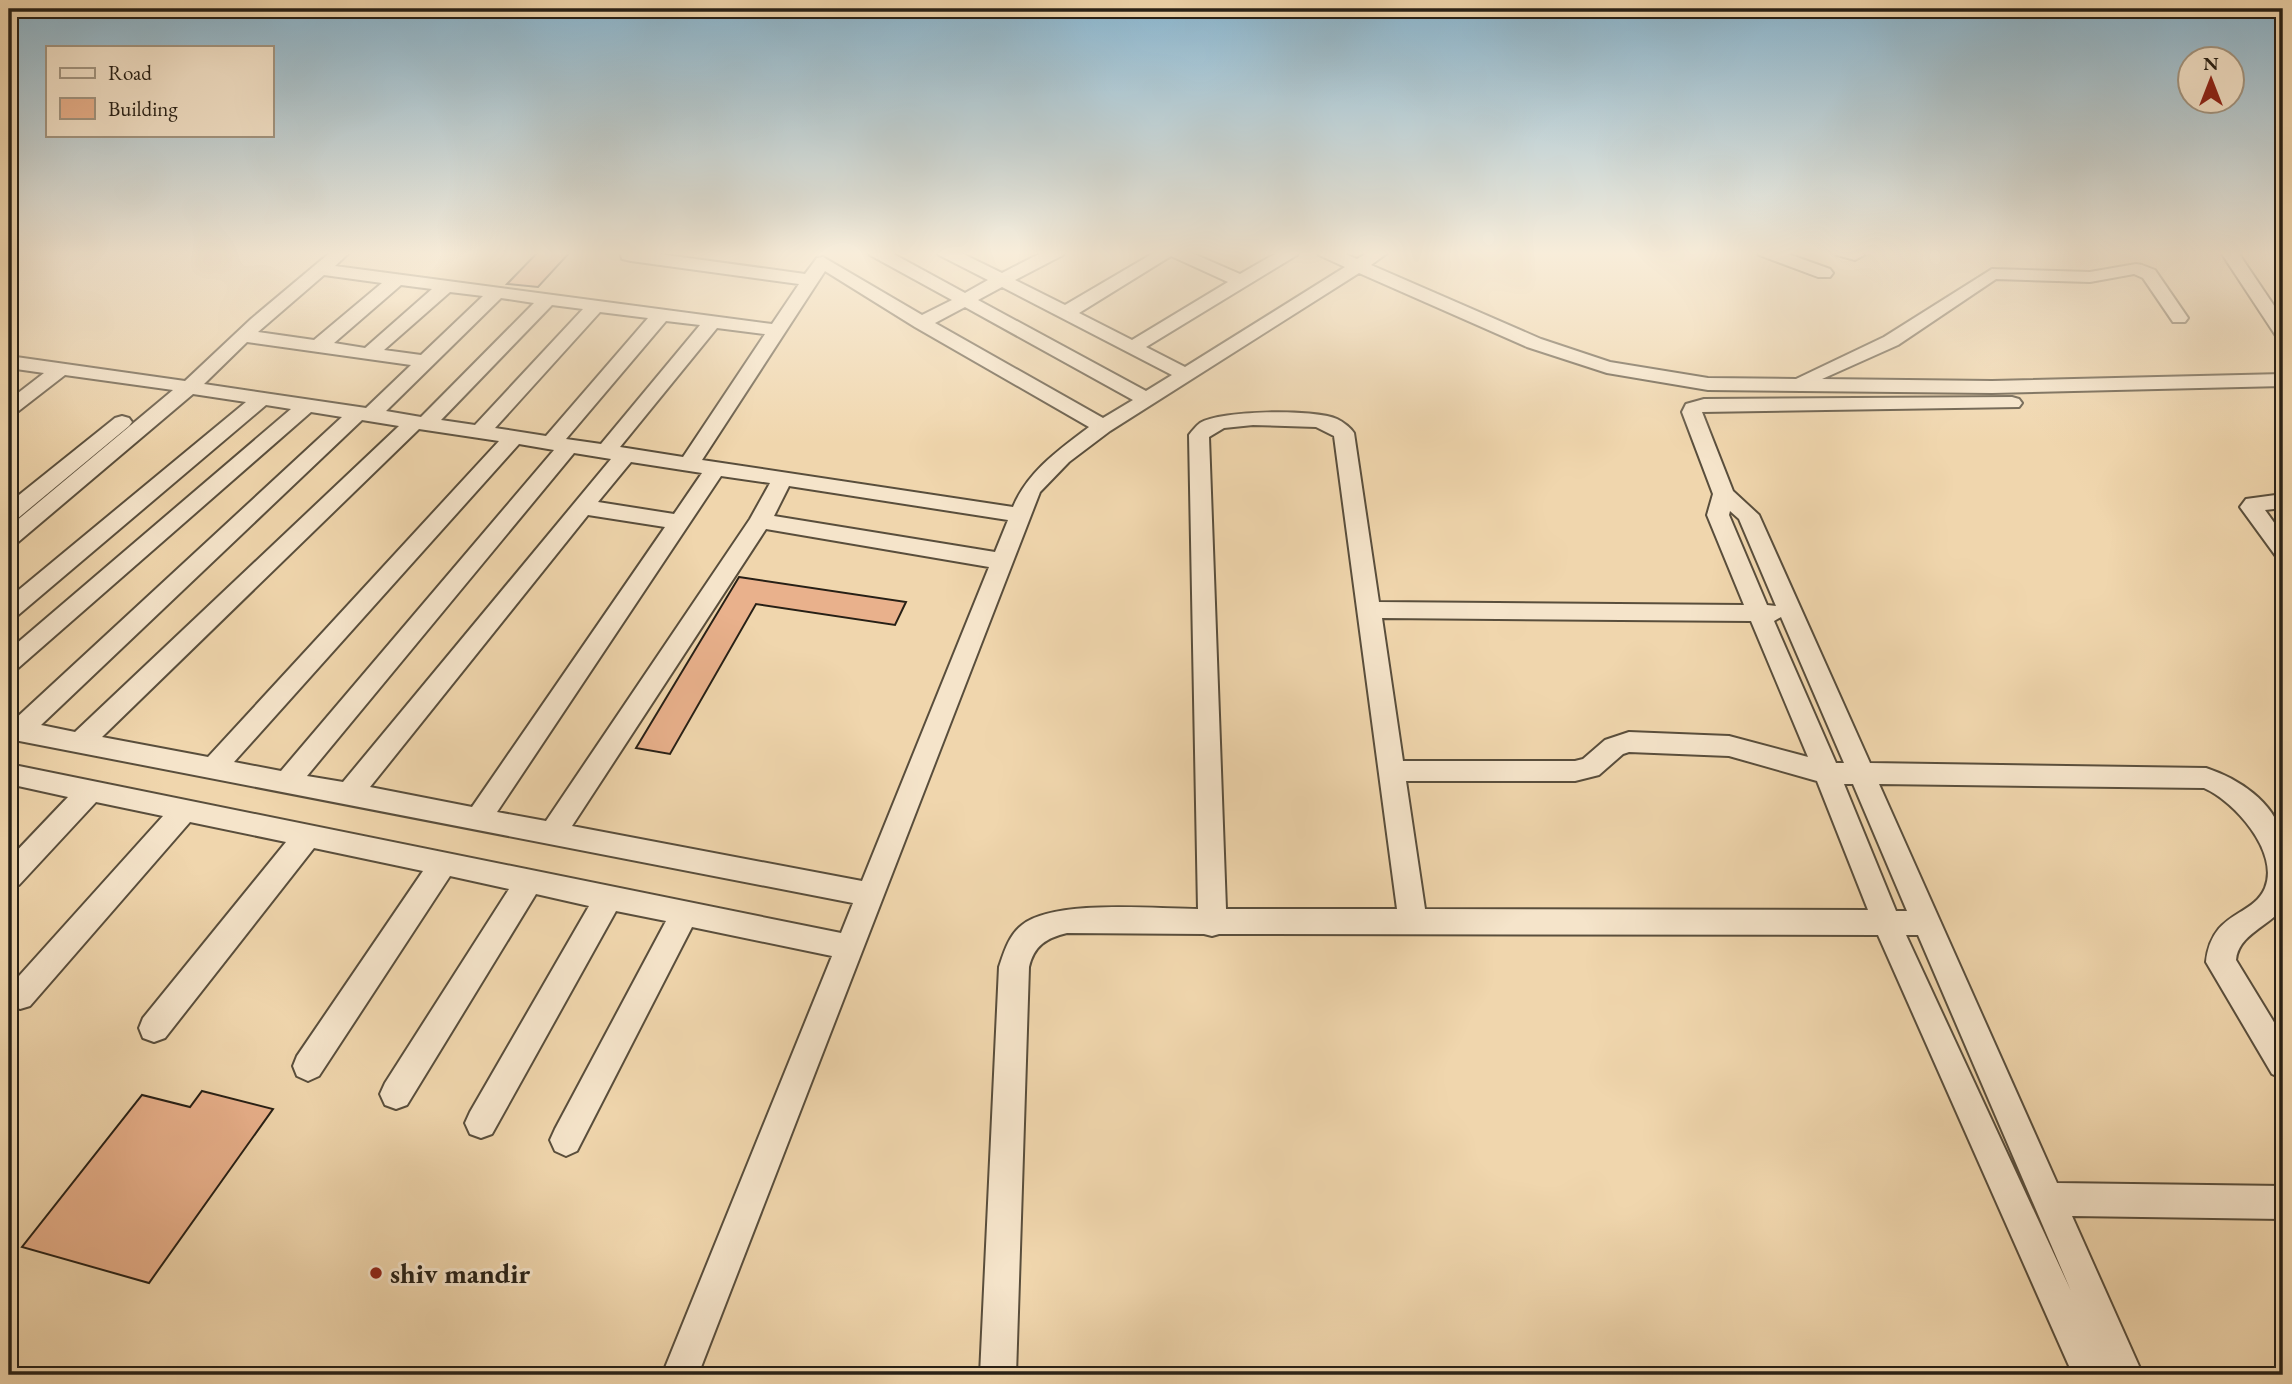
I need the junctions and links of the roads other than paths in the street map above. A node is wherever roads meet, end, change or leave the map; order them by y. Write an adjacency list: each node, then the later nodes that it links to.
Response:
1 (661, 315): 43 (street)
2 (257, 316): 32 (street)
3 (264, 316): 22 (street)
4 (355, 316): 23 (street)
5 (413, 316): 25 (street)
6 (473, 316): 27 (street)
7 (531, 316): 39 (street)
8 (587, 316): 41 (street)
9 (665, 316): 19 (street)
10 (787, 316): 21 (street)
11 (911, 316): 20 (street)
12 (935, 316): 20 (street)
13 (996, 316): 34 (street)
14 (1070, 316): 24 (street)
15 (1185, 316): 24 (street)
16 (1280, 316): 29 (street)
17 (1468, 316): 31 (street)
18 (1933, 316): 31 (street)
19 (712, 322): 21 (street); 44 (street)
20 (921, 323): 40 (street)
21 (777, 330): 45 (street)
22 (243, 336): 23 (street); 32 (street)
23 (318, 347): 25 (street)
24 (1132, 348): 29 (street)
25 (369, 354): 27 (street)
26 (9, 362): 28 (street)
27 (427, 362): 38 (street)
28 (61, 369): 32 (street); 37 (street)
29 (1186, 375): 34 (street)
30 (2283, 380): 31 (street)
31 (1795, 384)
32 (179, 385): 33 (street); 51 (street); 55 (street)
33 (262, 398): 36 (street); 58 (street)
34 (1146, 399): 40 (street)
35 (2012, 403): 48 (street)
36 (307, 405): 38 (street); 62 (street)
37 (9, 409)
38 (365, 414): 39 (street); 63 (street)
39 (420, 422): 41 (street); 64 (street)
40 (1103, 427): 52 (street)
41 (480, 432): 42 (street)
42 (514, 437): 43 (street); 65 (street)
43 (560, 444): 44 (street); 70 (street)
44 (616, 453): 45 (street); 50 (street)
45 (689, 464): 46 (street)
46 (716, 468): 47 (street); 54 (street)
47 (783, 479): 52 (street); 53 (street)
48 (1724, 494): 60 (street); 61 (street)
49 (2283, 501): 56 (street)
50 (583, 507): 54 (street); 72 (street)
51 (9, 514)
52 (1019, 515): 57 (street)
53 (760, 521): 57 (street); 75 (street)
54 (679, 522): 74 (street)
55 (9, 538)
56 (2283, 550)
57 (1001, 561): 80 (street)
58 (9, 610)
59 (1369, 610): 60 (street); 66 (street); 83 (street)
60 (1760, 612): 61 (street); 68 (street)
61 (1791, 613): 67 (street)
62 (9, 663)
63 (14, 730): 64 (street)
64 (80, 743): 65 (street)
65 (213, 768): 70 (street)
66 (1391, 771): 68 (street); 84 (street)
67 (1861, 772): 68 (street); 85 (street); 90 (street)
68 (1827, 773): 86 (street)
69 (12, 779): 71 (street)
70 (287, 782): 72 (street)
71 (90, 791): 73 (street); 78 (street)
72 (349, 794): 74 (street)
73 (185, 810): 76 (street); 88 (street)
74 (478, 819): 75 (street)
75 (553, 833): 80 (street)
76 (308, 835): 77 (street); 89 (street)
77 (444, 863): 79 (street); 91 (street)
78 (9, 877)
79 (529, 881): 81 (street); 92 (street)
80 (870, 894): 87 (street)
81 (609, 897): 82 (street); 93 (street)
82 (685, 913): 87 (street); 94 (street)
83 (1212, 923): 84 (street); 98 (street)
84 (1413, 923): 86 (street)
85 (1926, 923): 86 (street); 95 (street)
86 (1887, 924): 99 (street)
87 (849, 947): 97 (street)
88 (20, 996)
89 (153, 1028)
90 (2283, 1064)
91 (308, 1066)
92 (396, 1094)
93 (481, 1123)
94 (566, 1140)
95 (2048, 1199): 96 (street); 100 (street)
96 (2283, 1202)
97 (680, 1375)
98 (998, 1375)
99 (2091, 1375)
100 (2126, 1375)

